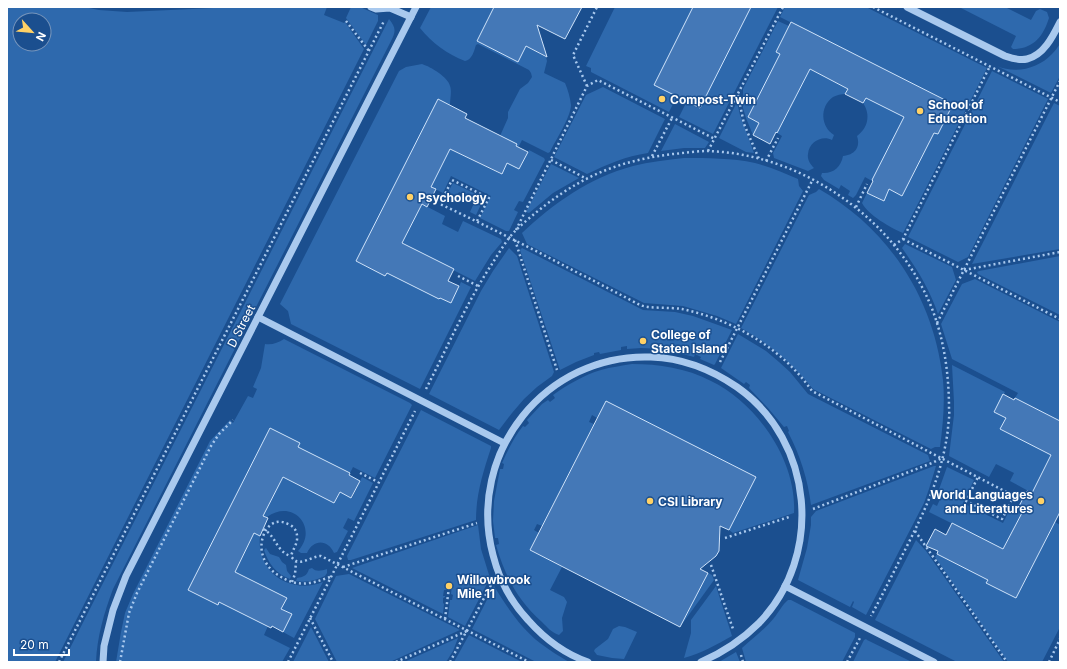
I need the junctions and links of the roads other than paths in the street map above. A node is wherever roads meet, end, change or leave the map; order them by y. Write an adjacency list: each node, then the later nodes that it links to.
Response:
1 (371, 7): 4 (street)
2 (416, 7): 5 (street, D Street)
3 (907, 7): 6 (street)
4 (390, 8): 5 (street)
5 (411, 17): 7 (street, D Street)
6 (1060, 22)
7 (258, 317): 8 (street); 10 (street, D Street)
8 (504, 443): 9 (street); 11 (street)
9 (784, 586): 12 (street); 13 (street)
10 (103, 662)
11 (588, 662)
12 (701, 662)
13 (934, 662)

